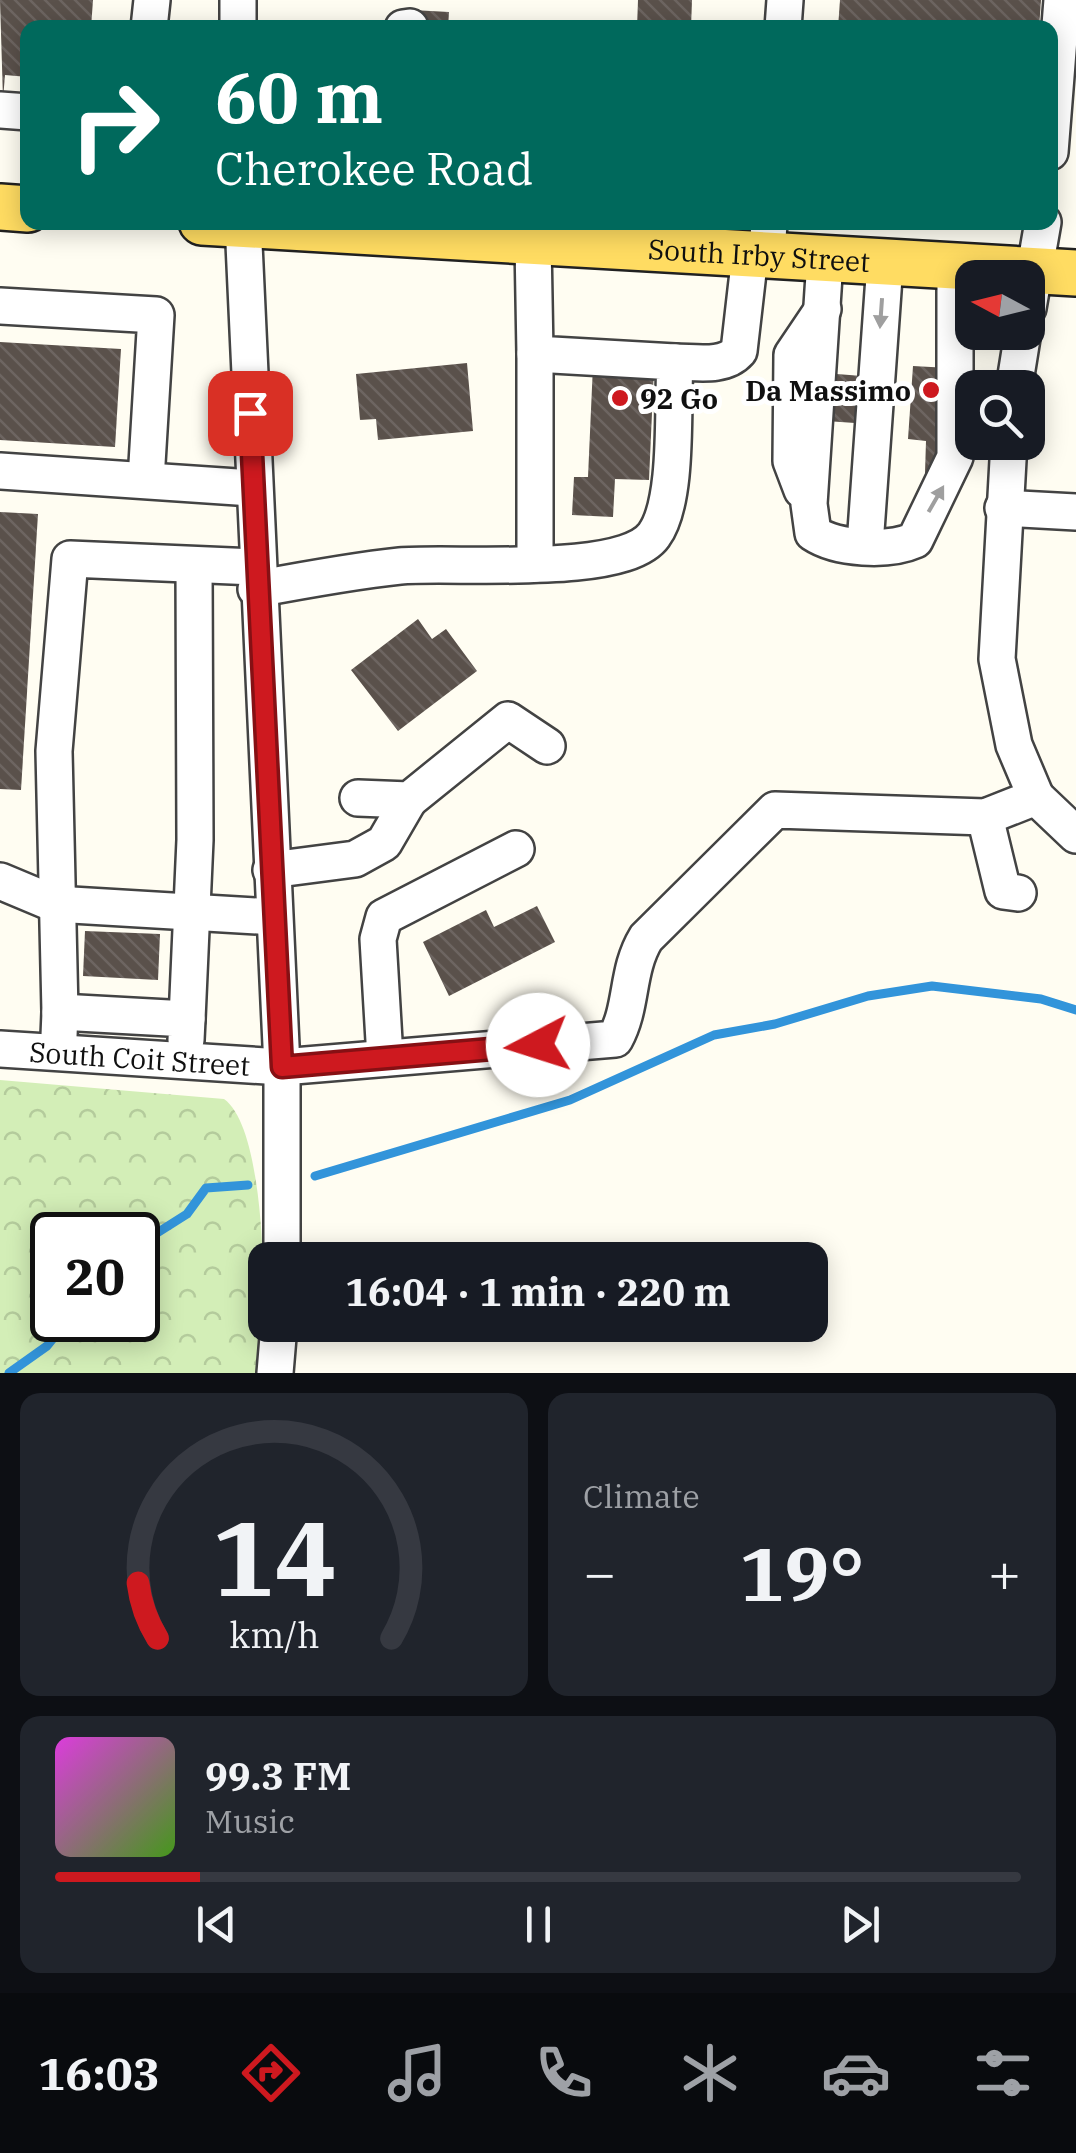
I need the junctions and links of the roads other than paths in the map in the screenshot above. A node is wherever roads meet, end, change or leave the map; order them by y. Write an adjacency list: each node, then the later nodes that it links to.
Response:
1 (1062, 0): 2 (street)
2 (1058, 49)
3 (230, 230): 22 (street)
4 (448, 230): 6 (main road, South Irby Street)
5 (1043, 230): 11 (street)
6 (534, 243): 7 (main road, South Irby Street); 15 (street)
7 (762, 245): 8 (main road, South Irby Street); 17 (street)
8 (825, 260): 9 (main road, South Irby Street); 13 (street)
9 (885, 263): 10 (main road, South Irby Street); 18 (street, one-way to 18)
10 (955, 267)
11 (1046, 283)
12 (0, 306): 21 (street)
13 (823, 309): 16 (street); 23 (street)
14 (956, 350): 26 (street, one-way to 14)
15 (535, 354): 17 (street); 28 (street)
16 (821, 358): 18 (street); 23 (street)
17 (675, 362): 28 (street)
18 (878, 362): 26 (street)
19 (1007, 460): 24 (street)
20 (0, 470): 21 (street)
21 (146, 480): 22 (street)
22 (252, 488): 29 (street)
23 (810, 504): 26 (street)
24 (1003, 508): 25 (street); 31 (street)
25 (1076, 512)
26 (865, 545)
27 (194, 564): 29 (street); 40 (street); 41 (street)
28 (535, 564): 29 (street)
29 (256, 578): 37 (street)
30 (546, 746): 33 (street)
31 (1036, 797): 34 (street); 35 (street)
32 (358, 798): 33 (street)
33 (409, 800): 37 (street)
34 (985, 817): 39 (street); 47 (street, South Coit Street)
35 (1076, 835)
36 (516, 849): 47 (street)
37 (271, 870): 42 (street)
38 (0, 881): 40 (street)
39 (1018, 892)
40 (56, 904): 41 (street); 43 (street)
41 (194, 913): 42 (street); 44 (street)
42 (274, 918): 49 (street)
43 (60, 1012): 44 (street); 46 (street)
44 (187, 1019): 48 (street)
45 (0, 1049): 46 (street, South Coit Street)
46 (58, 1052): 48 (street, South Coit Street)
47 (385, 1058): 49 (street, South Coit Street)
48 (185, 1061): 49 (street, South Coit Street)
49 (282, 1067): 50 (street)
50 (282, 1242)
51 (278, 1342): 52 (street)
52 (276, 1373)

